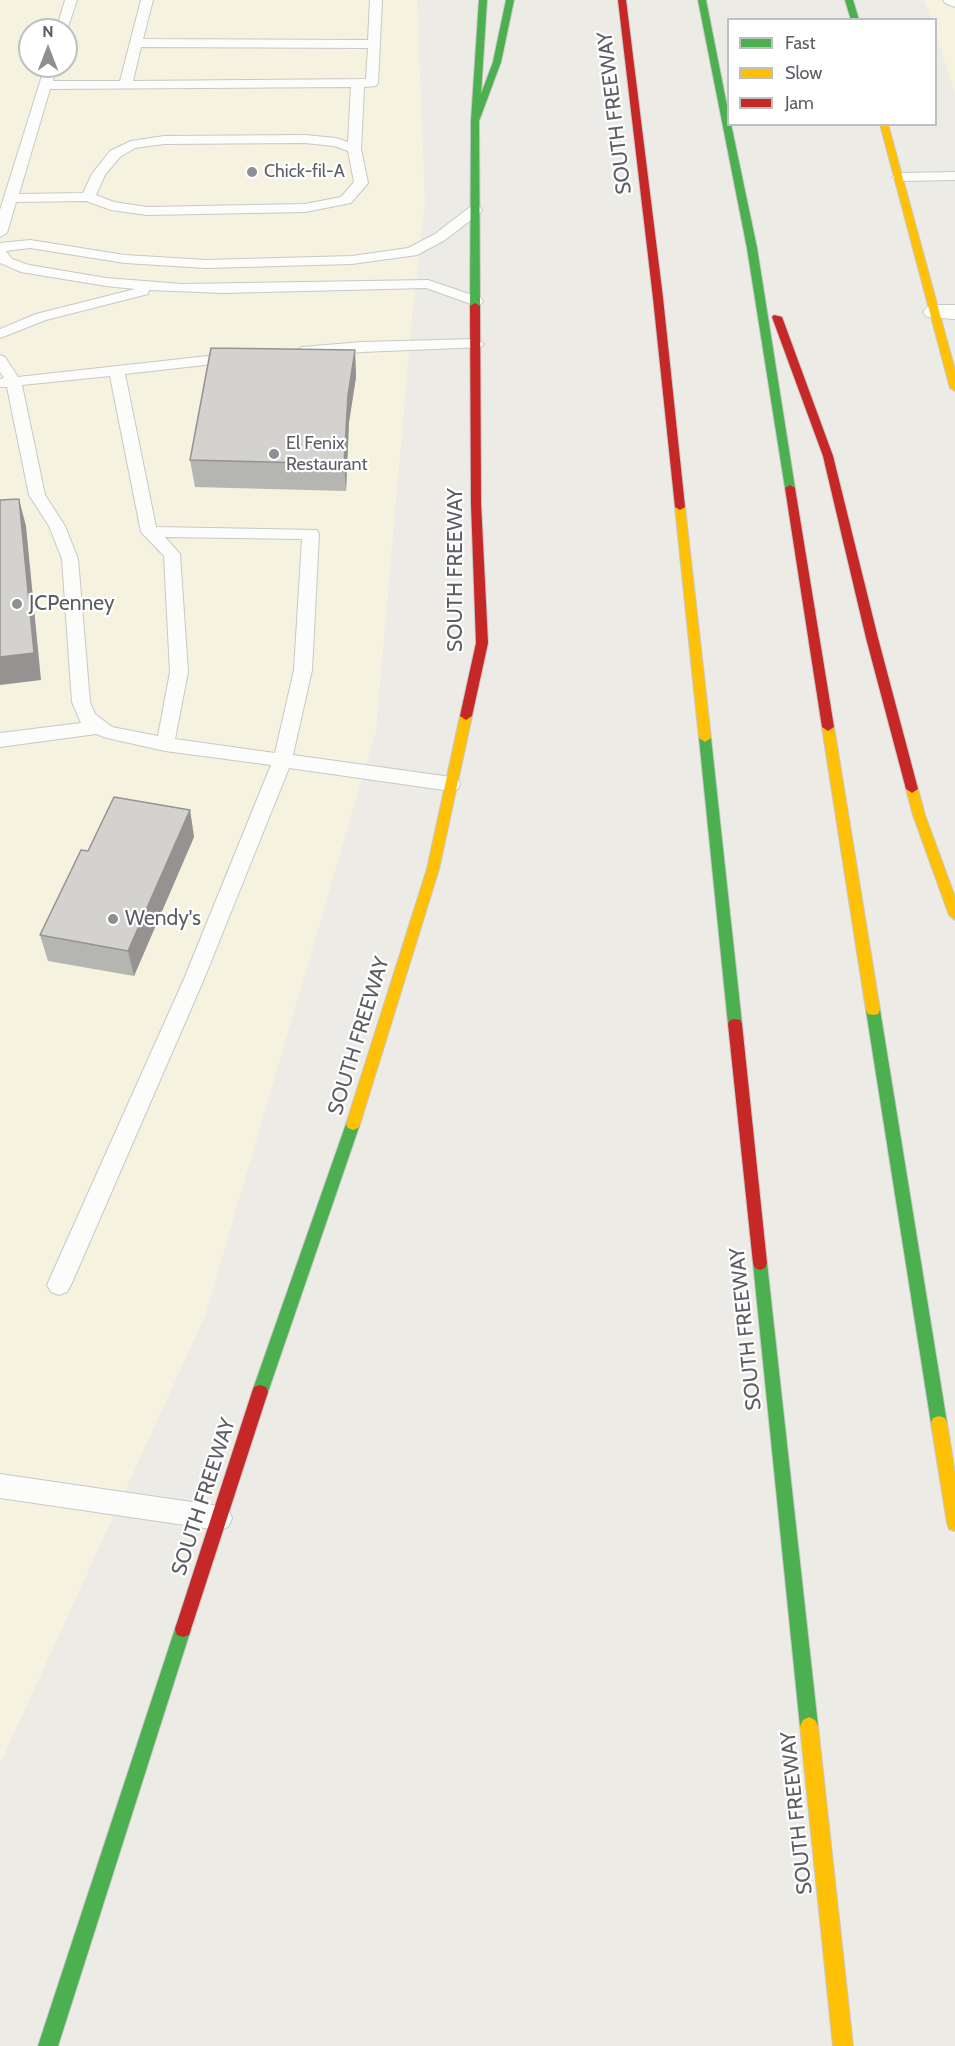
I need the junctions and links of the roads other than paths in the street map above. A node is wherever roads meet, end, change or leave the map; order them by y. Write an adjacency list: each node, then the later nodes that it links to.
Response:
1 (71, 0): 11 (lane)
2 (147, 0): 13 (lane)
3 (376, 0): 14 (lane)
4 (483, 0): 19 (main road, SOUTH FREEWAY)
5 (510, 0): 19 (main road)
6 (622, 0): 56 (main road, SOUTH FREEWAY)
7 (702, 0): 20 (main road)
8 (849, 0): 12 (main road)
9 (949, 0): 10 (lane)
10 (955, 3)
11 (66, 18)
12 (854, 18)
13 (138, 43): 14 (lane); 18 (lane)
14 (374, 44): 16 (lane)
15 (48, 78): 17 (lane)
16 (358, 84): 18 (lane); 23 (lane)
17 (46, 85): 18 (lane); 27 (lane)
18 (125, 86)
19 (476, 121): 28 (main road, SOUTH FREEWAY)
20 (727, 124)
21 (727, 126): 31 (main road)
22 (885, 126): 25 (main road)
23 (354, 149): 26 (lane); 26 (lane)
24 (955, 176): 25 (lane)
25 (899, 177): 35 (main road)
26 (88, 197): 27 (lane)
27 (11, 198): 29 (lane)
28 (475, 210): 30 (lane); 34 (main road, SOUTH FREEWAY)
29 (0, 233)
30 (0, 247)
31 (752, 248): 50 (main road); 54 (main road)
32 (0, 253): 33 (lane)
33 (160, 287): 34 (lane); 36 (lane)
34 (476, 301): 37 (main road, SOUTH FREEWAY)
35 (945, 312): 43 (main road)
36 (0, 334)
37 (476, 344): 38 (lane); 49 (main road, SOUTH FREEWAY)
38 (291, 353)
39 (255, 356): 41 (lane)
40 (0, 360): 42 (lane)
41 (117, 370): 42 (lane); 44 (lane)
42 (7, 383): 45 (lane)
43 (954, 383)
44 (149, 532): 47 (lane); 48 (lane)
45 (97, 727): 46 (lane); 47 (lane)
46 (0, 740)
47 (165, 744): 48 (lane)
48 (282, 760): 49 (lane); 51 (lane)
49 (451, 784): 53 (main road, SOUTH FREEWAY)
50 (955, 915)
51 (59, 1285)
52 (0, 1486): 53 (lane)
53 (219, 1518): 55 (main road, SOUTH FREEWAY)
54 (955, 1523)
55 (48, 2046)
56 (843, 2046)

